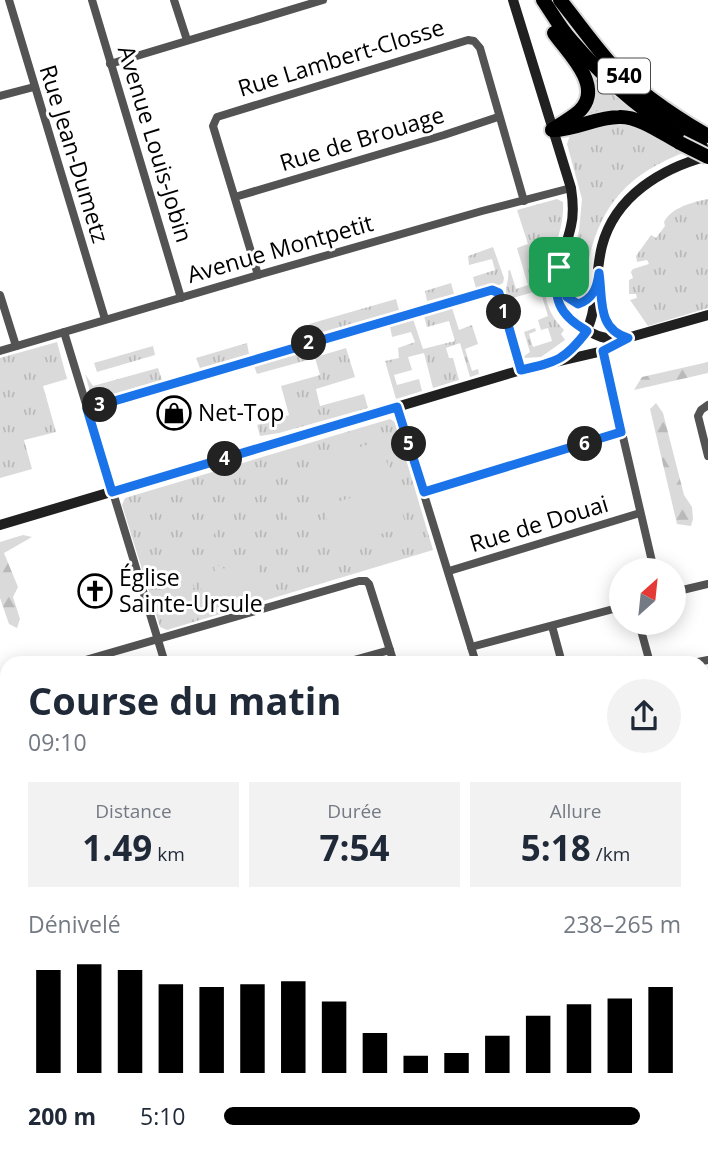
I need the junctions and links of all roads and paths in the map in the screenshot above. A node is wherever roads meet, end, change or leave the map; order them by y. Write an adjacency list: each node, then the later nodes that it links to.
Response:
1 (9, 0): 11 (street, Rue Jean-Dumetz)
2 (92, 0): 10 (street, Avenue Louis-Jobin)
3 (174, 0): 9 (street)
4 (323, 0): 9 (street)
5 (513, 0): 14 (main road)
6 (534, 0): 14 (highway)
7 (543, 0): 16 (highway, 540)
8 (560, 0): 15 (highway, 540)
9 (187, 40): 10 (street)
10 (110, 64): 25 (street, Avenue Louis-Jobin)
11 (34, 87): 12 (street); 27 (street, Rue Jean-Dumetz)
12 (0, 96)
13 (498, 117): 19 (street, Rue de Brouage); 19 (street, Rue Lambert-Closse); 20 (street, Rue Lambert-Closse)
14 (552, 130): 16 (highway); 18 (main road)
15 (707, 135)
16 (684, 141): 17 (highway, bridge)
17 (708, 155): 22 (main road)
18 (571, 188): 20 (street, Avenue Montpetit); 21 (main road)
19 (235, 197): 23 (street, Rue Lambert-Closse)
20 (524, 201): 23 (street, Avenue Montpetit)
21 (559, 267): 22 (main road); 28 (main road)
22 (599, 273): 28 (main road); 30 (main road)
23 (258, 275): 25 (street, Avenue Montpetit)
24 (0, 295): 31 (street)
25 (181, 298): 27 (street, Avenue Montpetit)
26 (708, 315): 30 (main road)
27 (105, 320): 29 (street, Avenue Montpetit)
28 (587, 331): 30 (main road); 34 (main road)
29 (64, 332): 31 (street, Avenue Montpetit); 38 (street)
30 (628, 338): 33 (main road)
31 (16, 346): 32 (street, Avenue Montpetit)
32 (0, 351)
33 (603, 351): 34 (main road); 39 (street)
34 (556, 362): 35 (main road)
35 (521, 370): 37 (main road); 38 (street)
36 (708, 405): 40 (street)
37 (397, 407): 41 (main road); 42 (street)
38 (87, 409): 41 (street)
39 (621, 432): 42 (street); 43 (street)
40 (708, 456)
41 (112, 492): 44 (main road); 52 (street)
42 (424, 492): 46 (street)
43 (640, 513): 45 (street); 46 (street, Rue de Douai)
44 (0, 525)
45 (651, 558)
46 (449, 571): 53 (street)
47 (708, 584): 48 (street)
48 (686, 589)
49 (609, 610): 50 (street)
50 (552, 626): 53 (street); 60 (street)
51 (642, 635): 61 (street)
52 (156, 638): 54 (street); 55 (street); 56 (street)
53 (471, 647): 59 (street)
54 (390, 650): 57 (street); 58 (street)
55 (98, 656)
56 (162, 656)
57 (368, 656)
58 (392, 656)
59 (474, 656)
60 (560, 656)
61 (648, 656)

